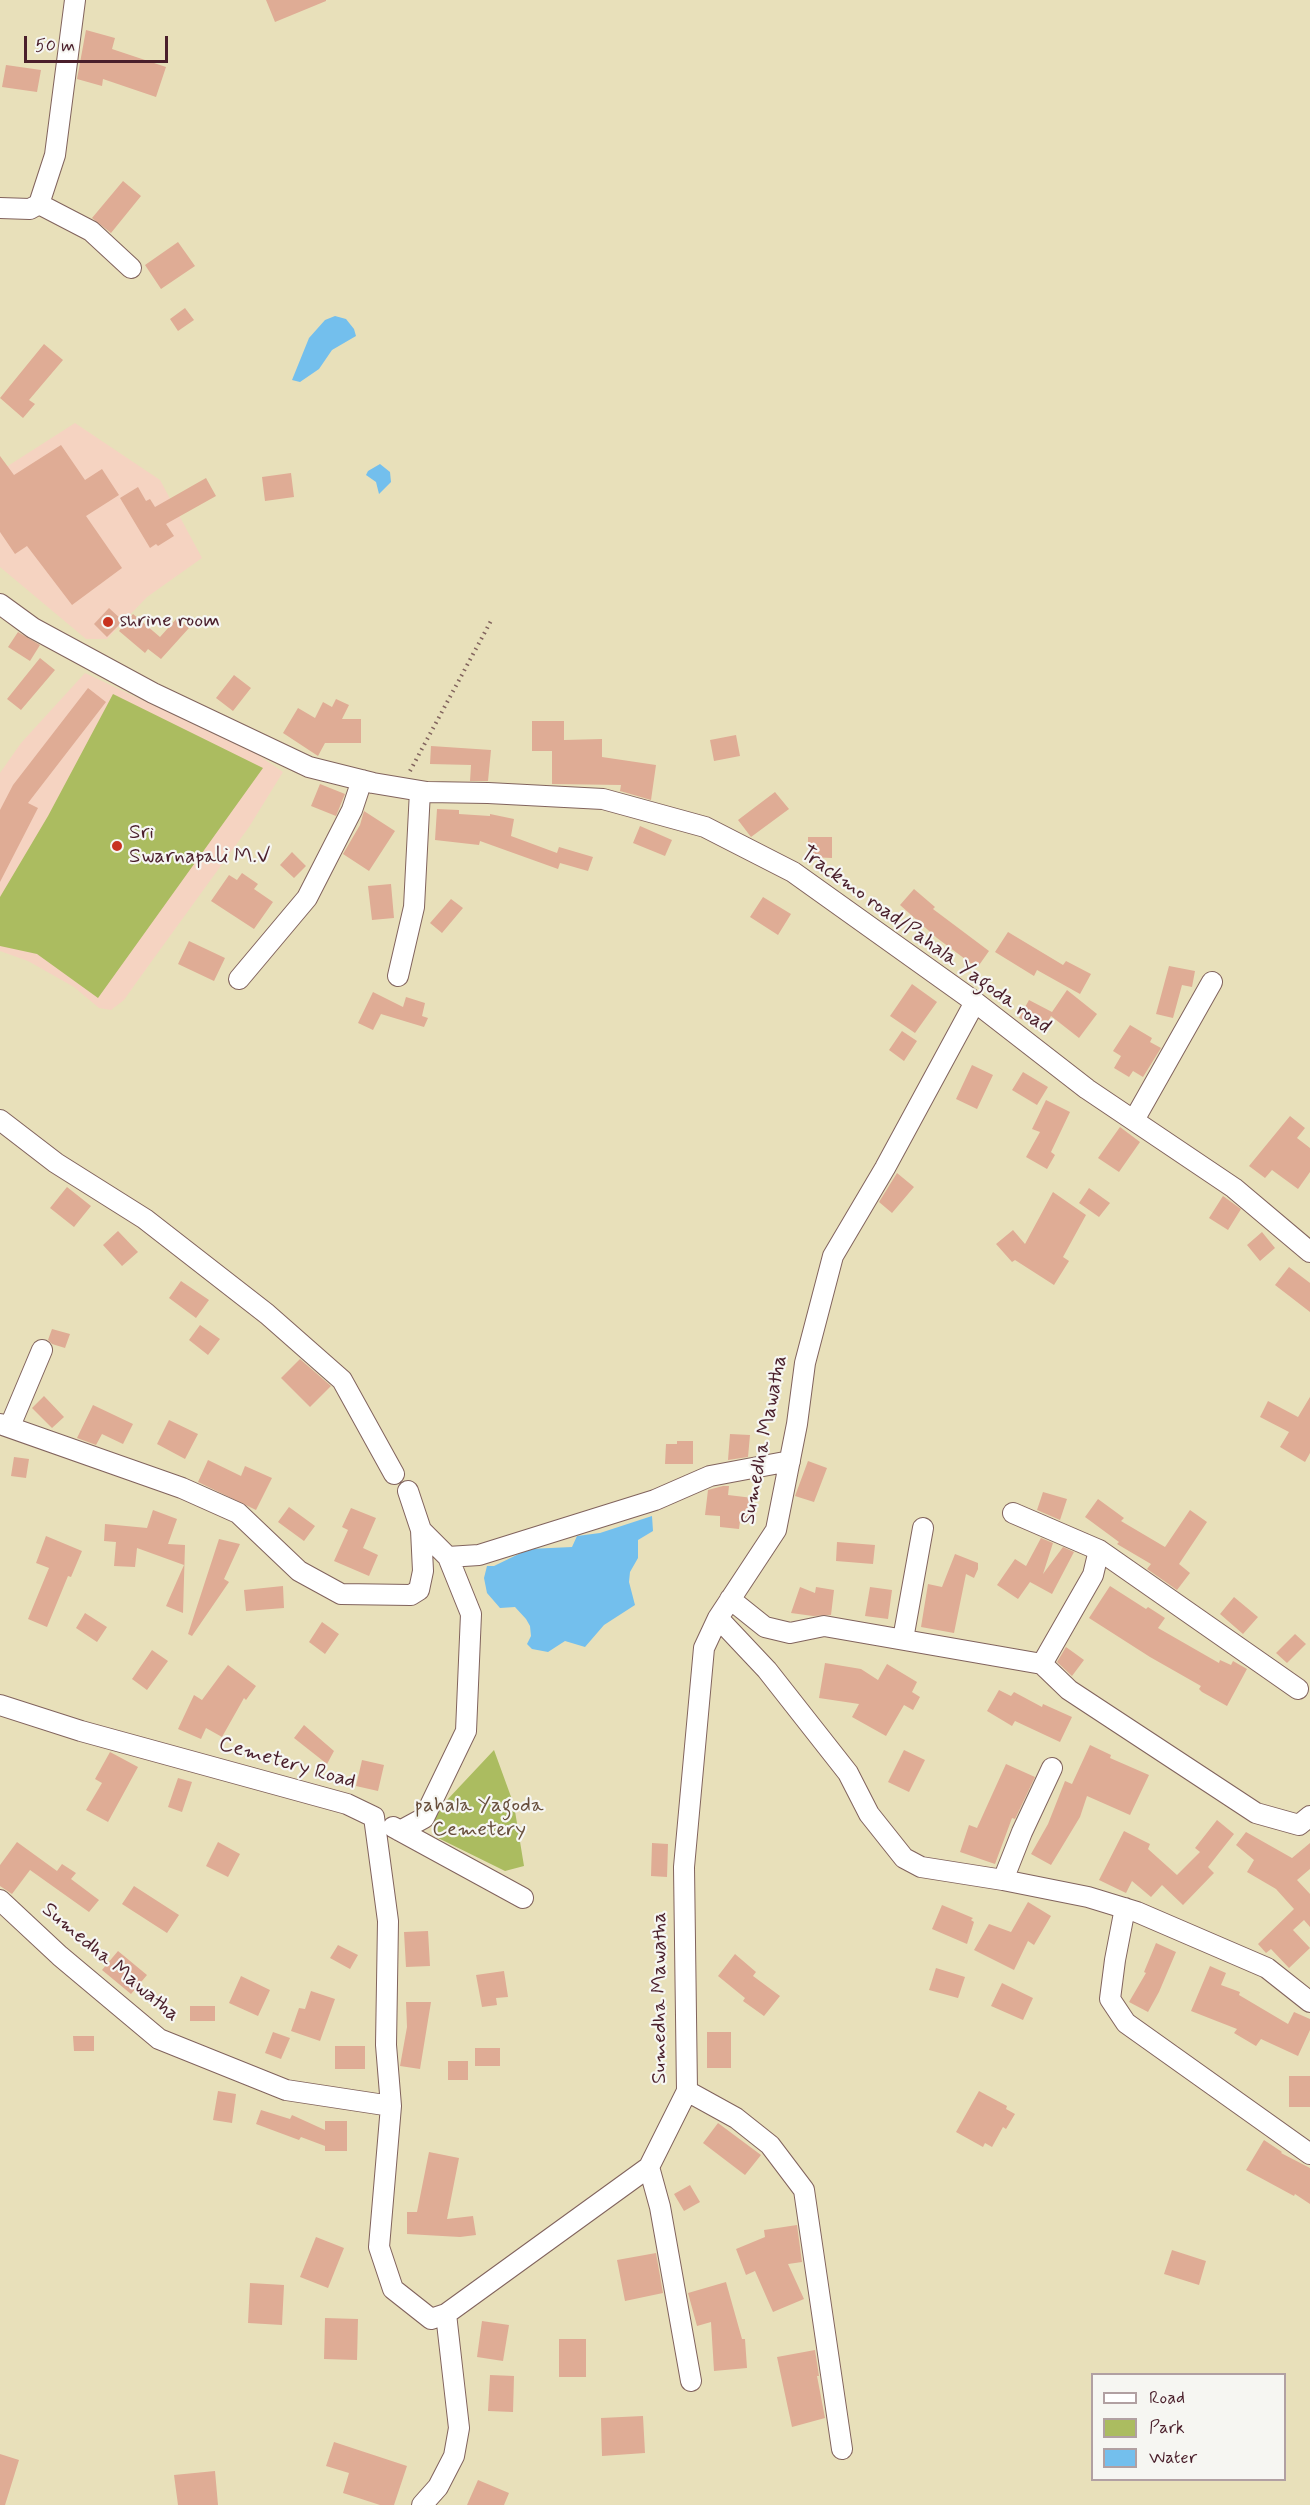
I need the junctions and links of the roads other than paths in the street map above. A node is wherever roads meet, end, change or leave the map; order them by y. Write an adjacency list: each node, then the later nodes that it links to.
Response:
1 (75, 0): 2 (street)
2 (39, 204): 3 (street); 4 (street)
3 (0, 208)
4 (131, 268)
5 (0, 604): 6 (street, Trackmo road/Pahala Yagoda road)
6 (362, 780): 7 (street, Trackmo road/Pahala Yagoda road); 9 (street)
7 (412, 789): 8 (street); 11 (street, Trackmo road/Pahala Yagoda road)
8 (398, 976)
9 (240, 979)
10 (1212, 982): 13 (street)
11 (975, 1002): 13 (street, Trackmo road/Pahala Yagoda road); 17 (street, Sumedha Mawatha)
12 (0, 1120): 18 (street)
13 (1134, 1120): 14 (street, Trackmo road/Pahala Yagoda road)
14 (1310, 1252)
15 (42, 1350): 16 (street)
16 (5, 1425): 22 (street)
17 (790, 1461): 24 (street); 25 (street, Sumedha Mawatha)
18 (394, 1474)
19 (408, 1491): 22 (street)
20 (1013, 1513): 23 (street)
21 (923, 1528): 27 (street)
22 (420, 1530): 24 (street)
23 (1099, 1550): 28 (street); 29 (street)
24 (448, 1557): 34 (street)
25 (730, 1599): 26 (street, Sumedha Mawatha); 27 (street)
26 (717, 1618): 35 (street); 40 (street, Sumedha Mawatha)
27 (903, 1639): 28 (street)
28 (1042, 1664): 32 (street)
29 (1298, 1689)
30 (0, 1705): 33 (street, Cemetery Road)
31 (1052, 1768): 35 (street)
32 (1310, 1816)
33 (374, 1817): 34 (street); 41 (street, Cemetery Road)
34 (400, 1831): 36 (street)
35 (1003, 1880): 38 (street)
36 (523, 1898)
37 (0, 1900): 41 (street, Sumedha Mawatha)
38 (1125, 1908): 39 (street); 42 (street)
39 (1310, 2002)
40 (687, 2091): 43 (street, Sumedha Mawatha); 46 (street)
41 (391, 2106): 44 (street)
42 (1310, 2154)
43 (649, 2167): 44 (street, Sumedha Mawatha); 45 (street)
44 (446, 2314): 47 (street)
45 (691, 2381)
46 (842, 2449)
47 (422, 2505)

